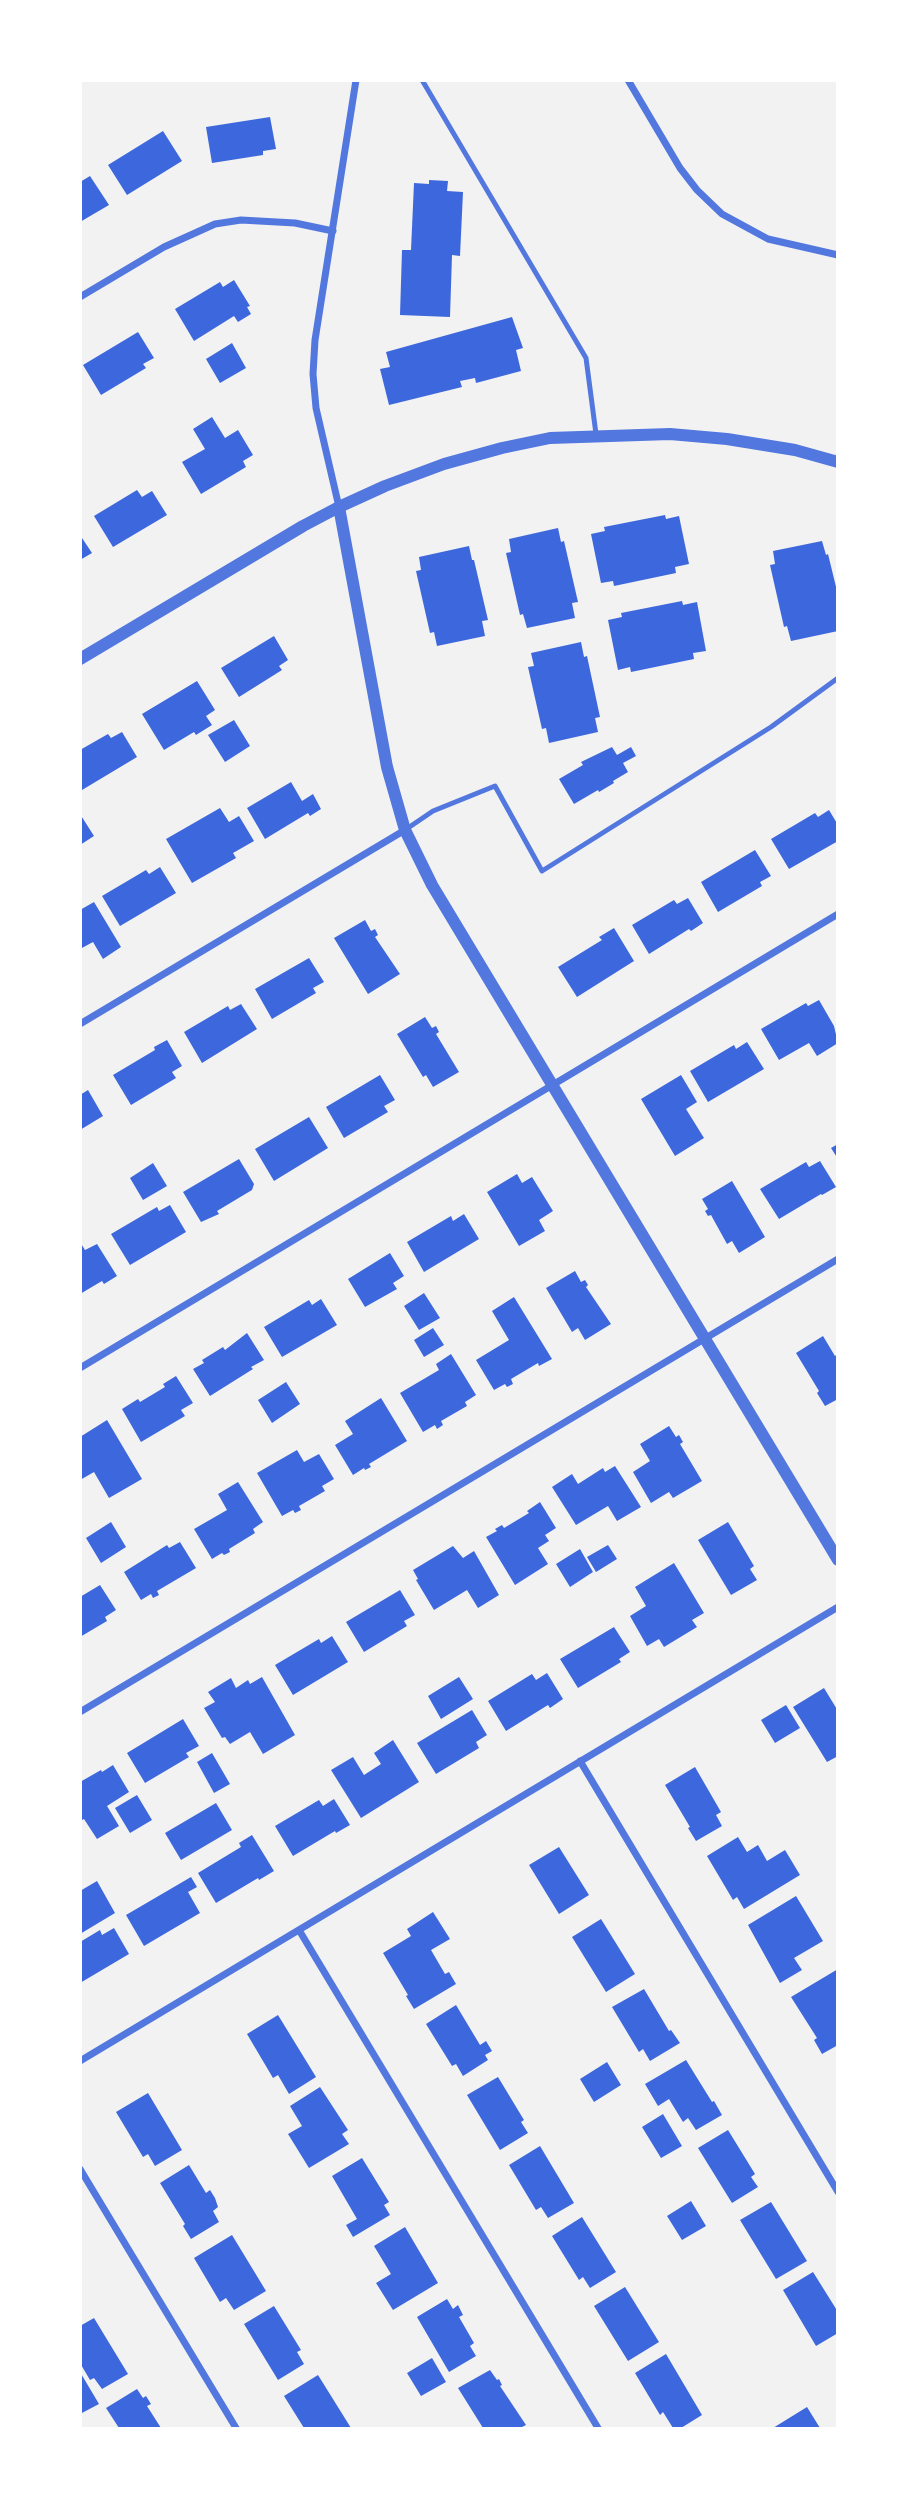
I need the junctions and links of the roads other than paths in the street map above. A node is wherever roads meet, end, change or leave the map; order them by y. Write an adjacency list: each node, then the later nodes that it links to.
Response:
1 (356, 80): 4 (street)
2 (422, 80): 7 (lane)
3 (628, 80): 5 (street)
4 (333, 230): 6 (street); 9 (street)
5 (838, 255)
6 (80, 297)
7 (596, 435): 8 (street); 9 (street)
8 (838, 462)
9 (339, 508): 10 (street); 12 (street)
10 (80, 659)
11 (838, 678): 12 (lane)
12 (405, 830): 14 (street); 15 (street)
13 (838, 914): 15 (street)
14 (80, 1024)
15 (552, 1085): 17 (street); 18 (street)
16 (838, 1259): 17 (street)
17 (704, 1339): 19 (street); 21 (street)
18 (80, 1368)
19 (838, 1560)
20 (838, 1607): 22 (street)
21 (80, 1712)
22 (580, 1762): 23 (street); 26 (street)
23 (299, 1930): 24 (street); 28 (street)
24 (80, 2061)
25 (80, 2169): 27 (street)
26 (838, 2192)
27 (236, 2428)
28 (598, 2428)

